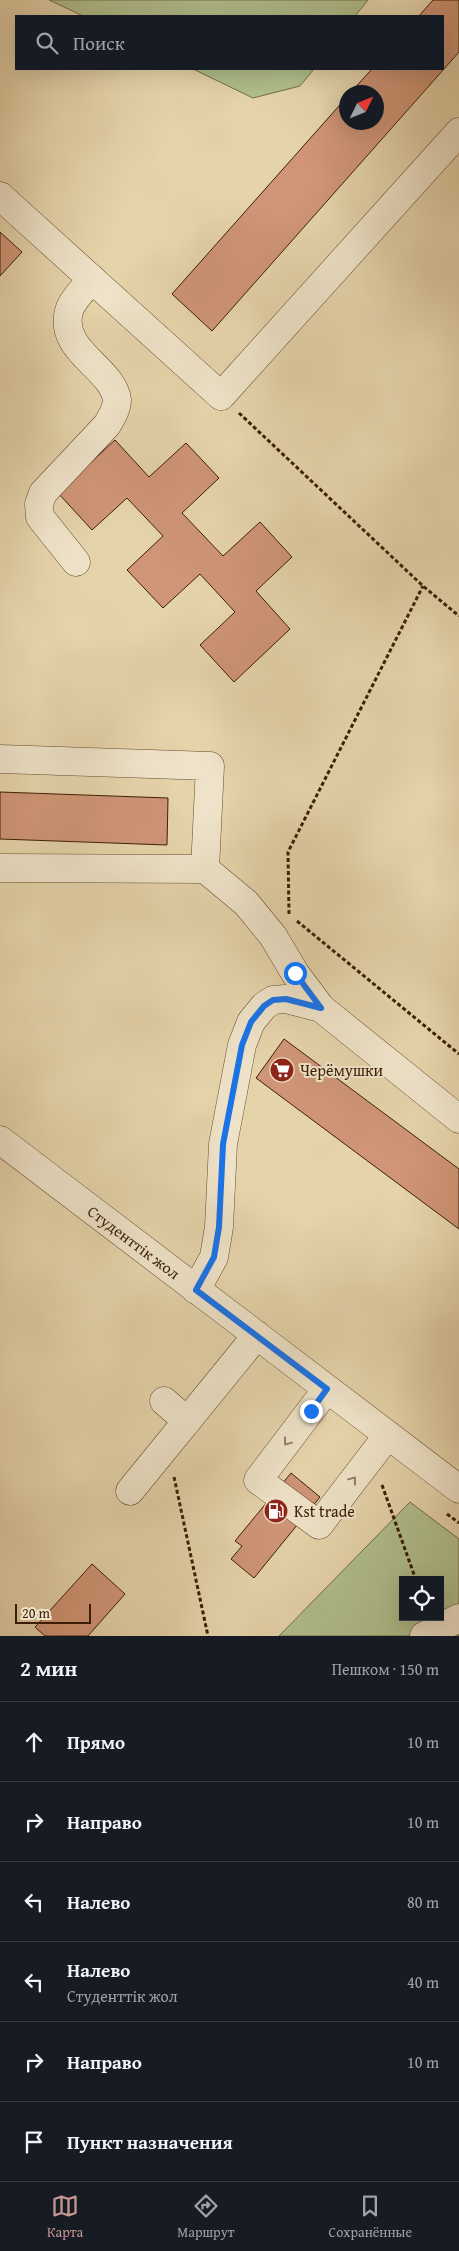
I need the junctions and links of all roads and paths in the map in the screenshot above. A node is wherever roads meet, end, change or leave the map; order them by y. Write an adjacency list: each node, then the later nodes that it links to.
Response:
1 (459, 132): 4 (street)
2 (0, 196): 3 (street)
3 (92, 279): 4 (street); 5 (street)
4 (222, 396): 6 (path)
5 (76, 562)
6 (423, 586): 7 (path); 12 (path)
7 (459, 616)
8 (0, 759): 10 (street)
9 (0, 868): 10 (street)
10 (205, 869): 11 (street)
11 (321, 1008): 13 (street); 15 (street)
12 (459, 1054)
13 (459, 1119)
14 (0, 1140): 15 (street, Студенттік жол)
15 (196, 1290): 16 (street, Студенттік жол)
16 (257, 1336): 17 (street, Студенттік жол); 19 (street)
17 (327, 1389): 20 (street, Студенттік жол); 22 (street, one-way to 22)
18 (164, 1401): 19 (street)
19 (187, 1421): 21 (street)
20 (388, 1435): 22 (street); 23 (street, Студенттік жол)
21 (167, 1445): 24 (street); 27 (path)
22 (371, 1457): 25 (path)
23 (459, 1489)
24 (130, 1491)
25 (415, 1576)
26 (459, 1618): 28 (street)
27 (208, 1636)
28 (424, 1636)

